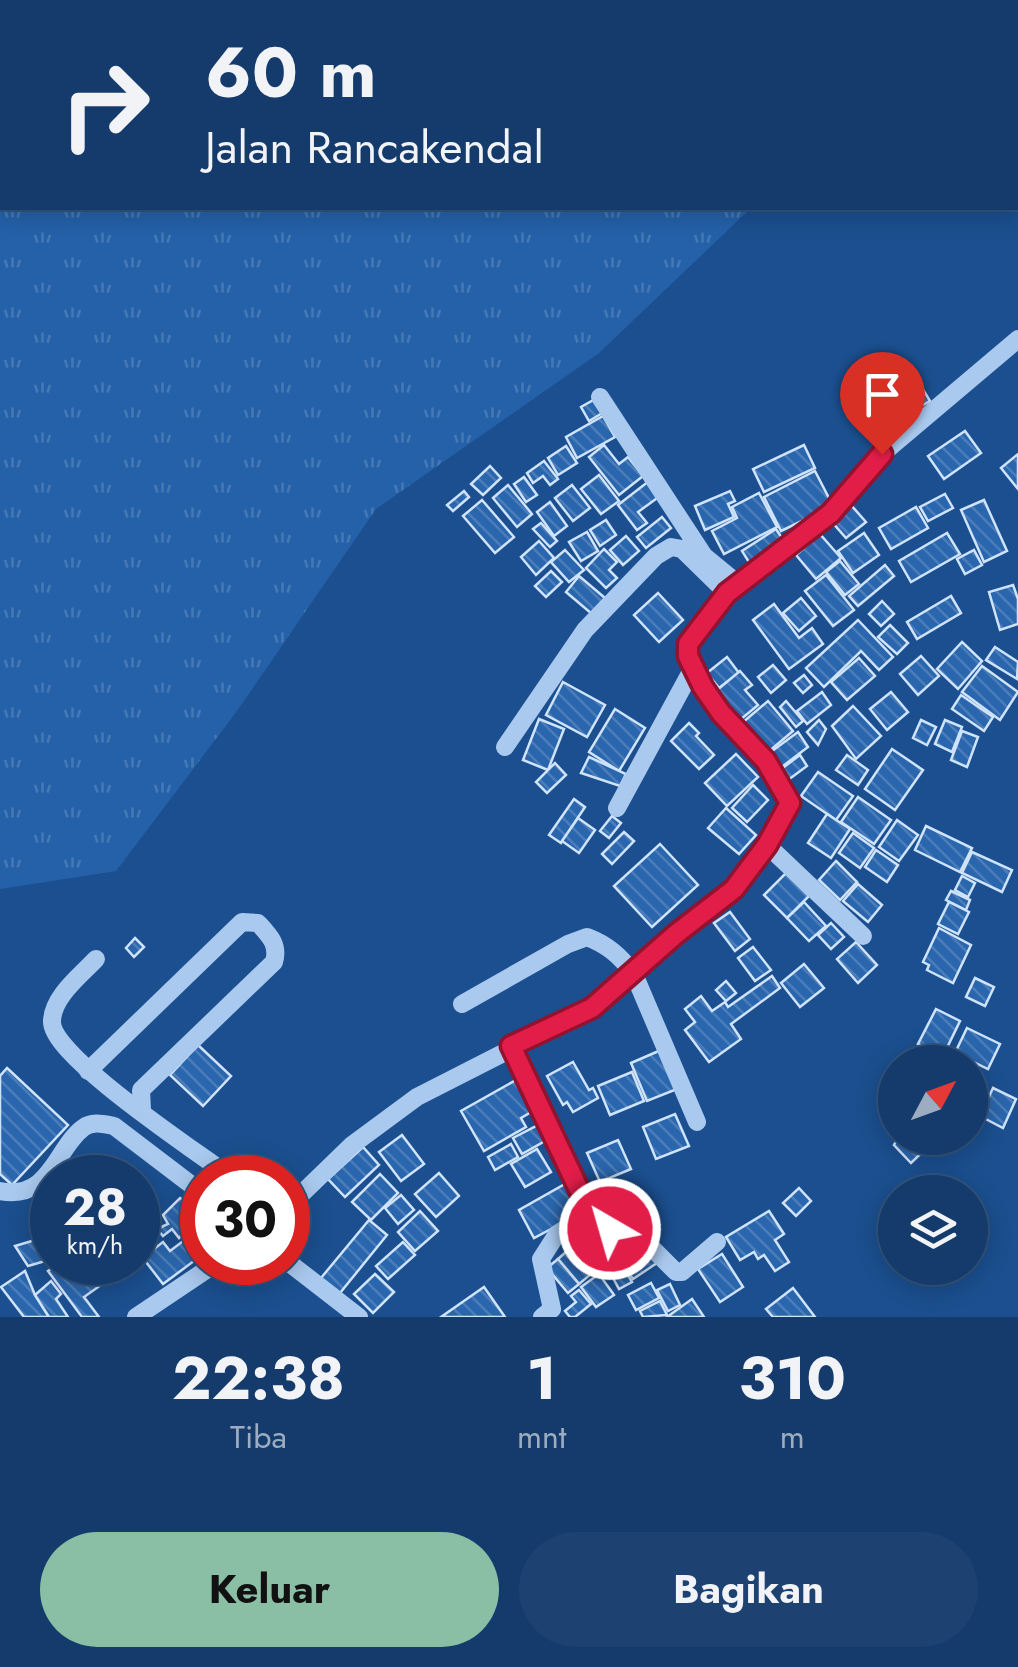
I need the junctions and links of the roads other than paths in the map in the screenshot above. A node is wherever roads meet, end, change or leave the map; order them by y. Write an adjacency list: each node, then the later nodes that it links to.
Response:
1 (1018, 339): 3 (street)
2 (600, 396): 3 (street)
3 (732, 588): 4 (street); 5 (street)
4 (693, 668): 6 (street); 7 (street)
5 (505, 747)
6 (617, 808)
7 (767, 845): 8 (street); 10 (street)
8 (862, 936)
9 (96, 959): 13 (street)
10 (634, 974): 11 (street); 12 (street); 15 (street)
11 (462, 1004)
12 (511, 1046): 18 (street); 20 (street)
13 (88, 1071): 14 (street); 14 (street)
14 (142, 1110): 16 (street)
15 (697, 1122)
16 (202, 1155)
17 (180, 1177): 19 (street)
18 (310, 1186)
19 (0, 1191)
20 (590, 1213): 21 (street); 24 (street)
21 (717, 1242)
22 (310, 1279): 26 (street)
23 (184, 1285): 25 (street)
24 (551, 1314)
25 (136, 1317)
26 (359, 1317)

